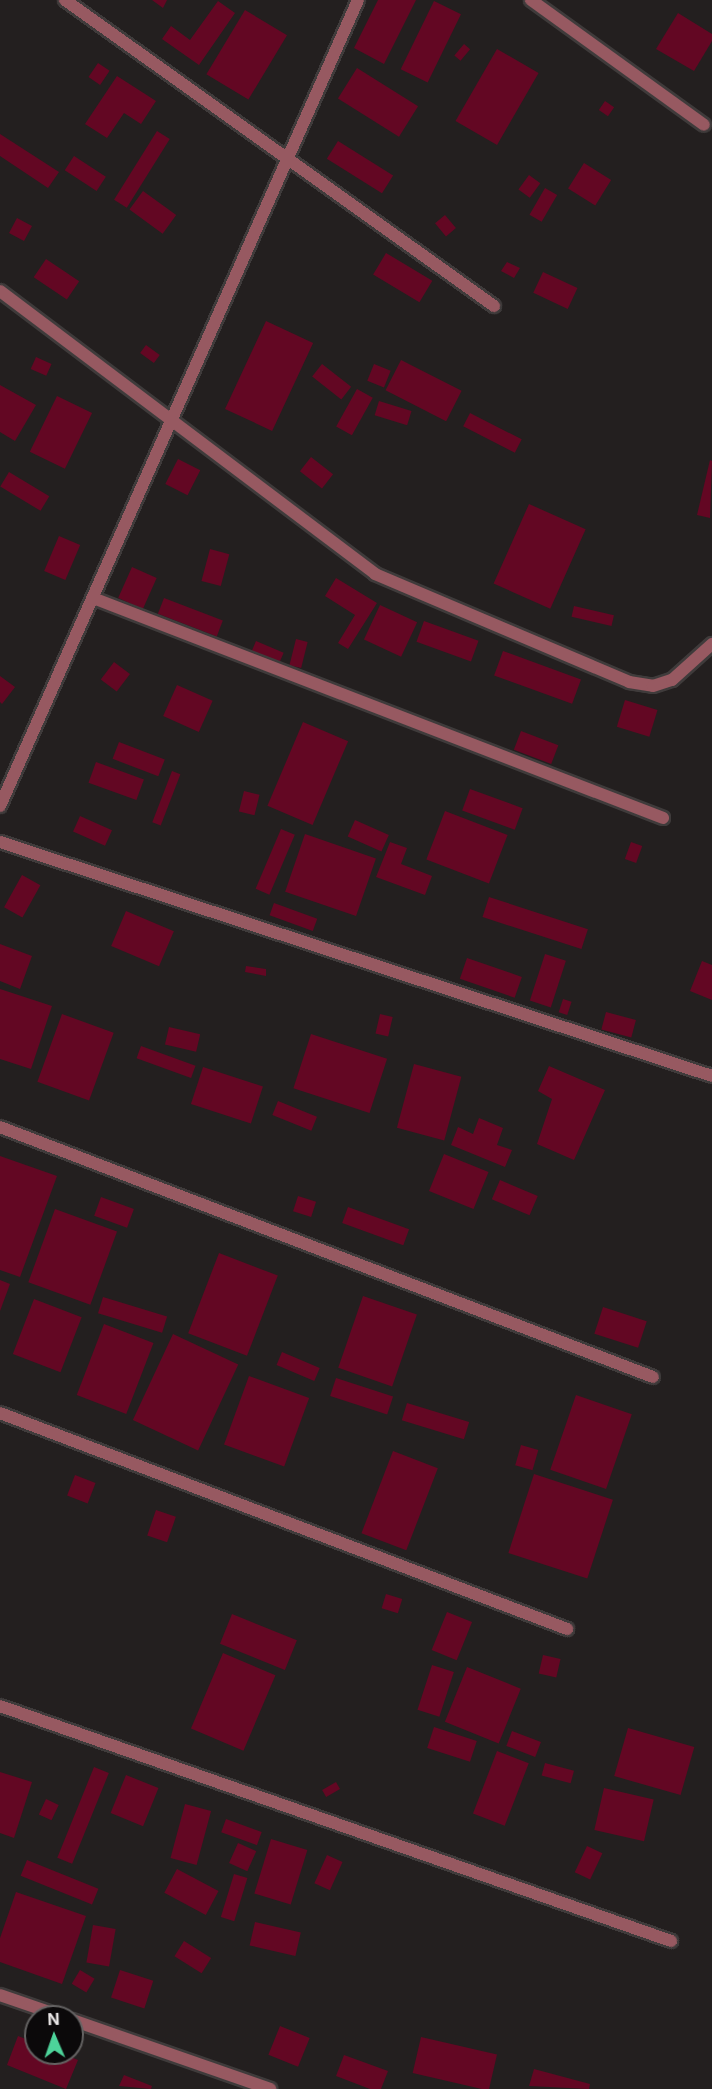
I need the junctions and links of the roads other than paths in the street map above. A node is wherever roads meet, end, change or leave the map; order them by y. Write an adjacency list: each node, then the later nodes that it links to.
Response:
1 (65, 0): 5 (street)
2 (358, 0): 5 (street)
3 (531, 0): 4 (street)
4 (704, 126)
5 (287, 158): 7 (street); 8 (street)
6 (0, 291): 8 (street)
7 (494, 306)
8 (170, 419): 9 (street); 10 (street)
9 (93, 598): 11 (street); 12 (street)
10 (712, 644)
11 (0, 806)
12 (663, 818)
13 (0, 842): 14 (street)
14 (712, 1076)
15 (0, 1127): 16 (street)
16 (653, 1377)
17 (0, 1413): 18 (street)
18 (567, 1629)
19 (0, 1706): 20 (street)
20 (671, 1941)
21 (0, 1995): 22 (street)
22 (29, 2005)
23 (84, 2024): 24 (street)
24 (270, 2089)

